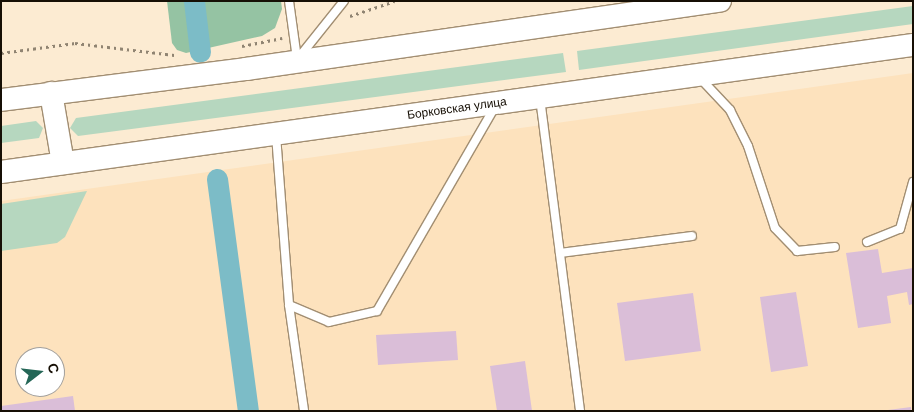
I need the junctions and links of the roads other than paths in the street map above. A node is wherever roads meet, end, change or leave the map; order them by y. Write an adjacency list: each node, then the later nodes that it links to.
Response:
1 (289, 1): 5 (lane)
2 (344, 1): 5 (lane)
3 (720, 1): 5 (main road)
4 (913, 45): 6 (main road, Борковская улица)
5 (297, 61): 7 (main road)
6 (696, 75): 8 (main road, Борковская улица); 17 (lane)
7 (51, 93): 9 (main road); 12 (main road)
8 (540, 98): 10 (main road, Борковская улица); 18 (lane)
9 (1, 100)
10 (497, 104): 11 (main road, Борковская улица); 19 (lane)
11 (275, 133): 12 (main road, Борковская улица); 19 (lane)
12 (63, 163): 13 (main road, Борковская улица)
13 (1, 172)
14 (913, 182): 16 (lane)
15 (692, 236): 18 (lane)
16 (867, 242)
17 (835, 247)
18 (560, 253): 21 (lane)
19 (289, 305): 20 (lane)
20 (304, 411)
21 (580, 411)

